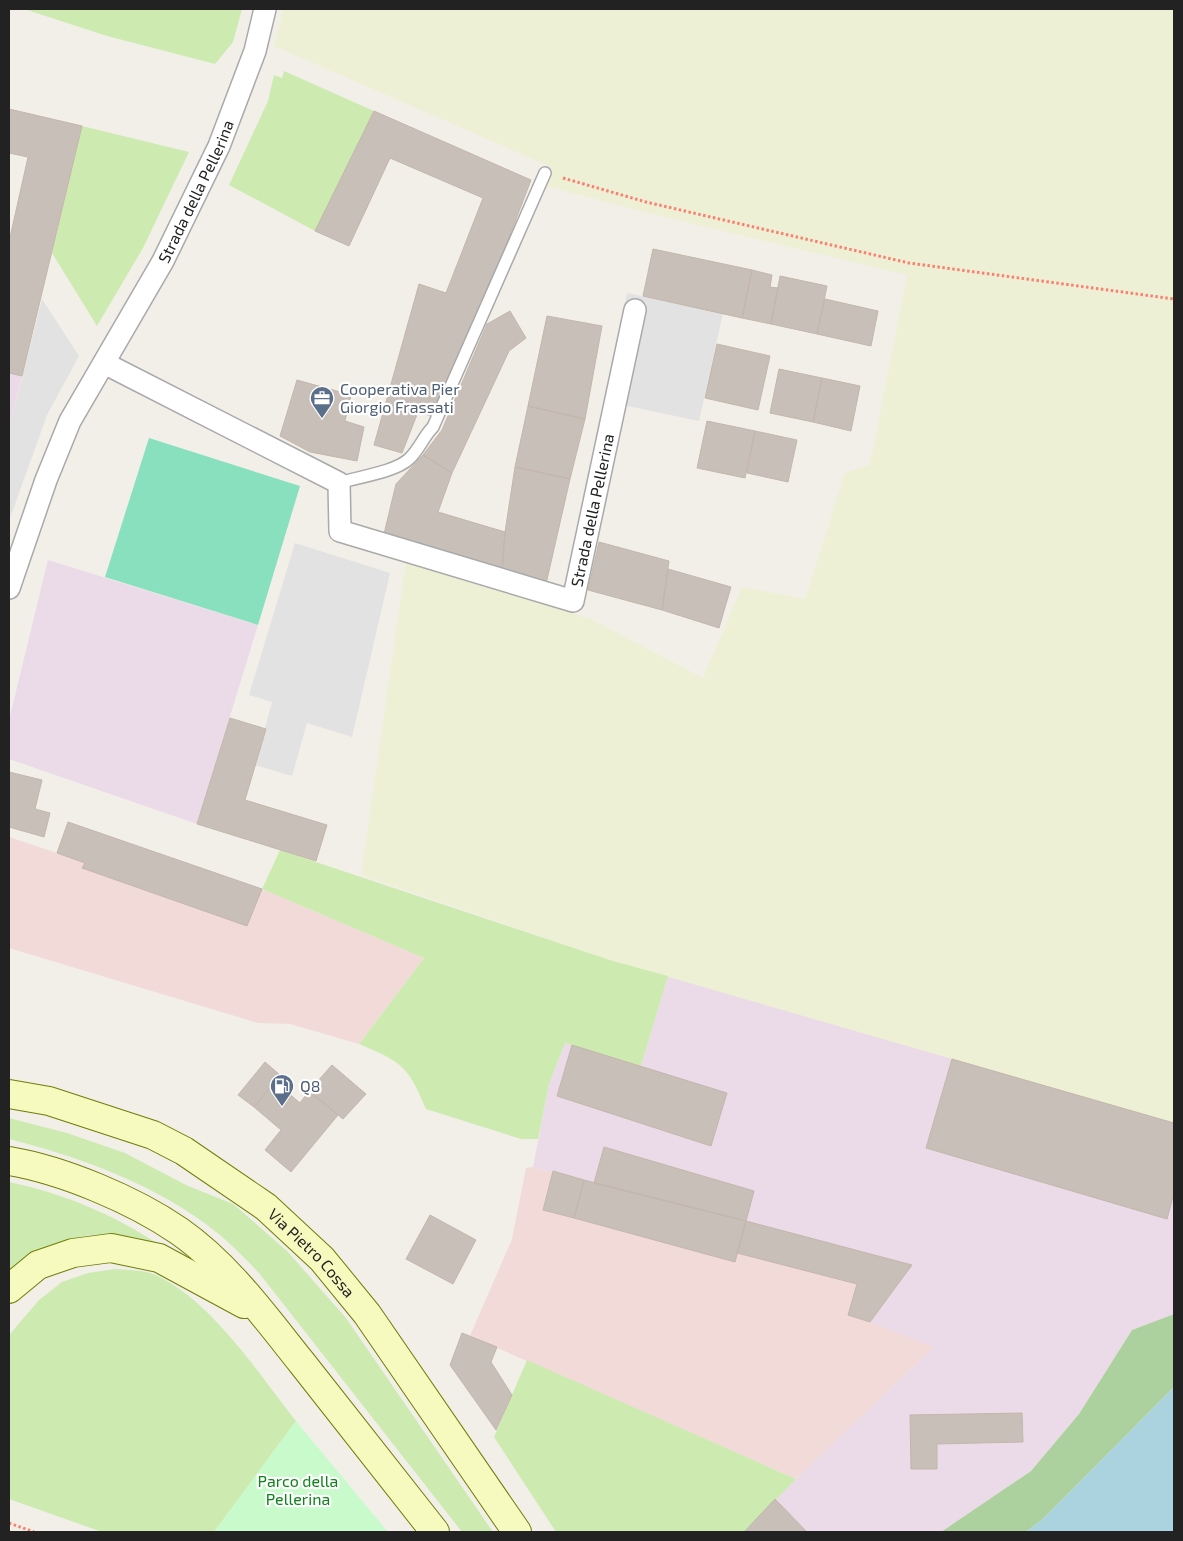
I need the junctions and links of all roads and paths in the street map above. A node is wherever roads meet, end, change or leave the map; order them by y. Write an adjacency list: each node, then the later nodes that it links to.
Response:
1 (265, 9): 5 (street, Strada della Pellerina)
2 (545, 173): 3 (path); 6 (lane)
3 (1174, 299)
4 (635, 310): 6 (street, Strada della Pellerina)
5 (104, 363): 6 (street); 7 (street, Strada della Pellerina)
6 (339, 482)
7 (9, 588)
8 (9, 1094): 15 (main road, Via Pietro Cossa)
9 (9, 1161): 11 (main road)
10 (9, 1289): 11 (main road)
11 (263, 1314): 14 (main road)
12 (9, 1523): 13 (path)
13 (34, 1532)
14 (435, 1532)
15 (517, 1532)

